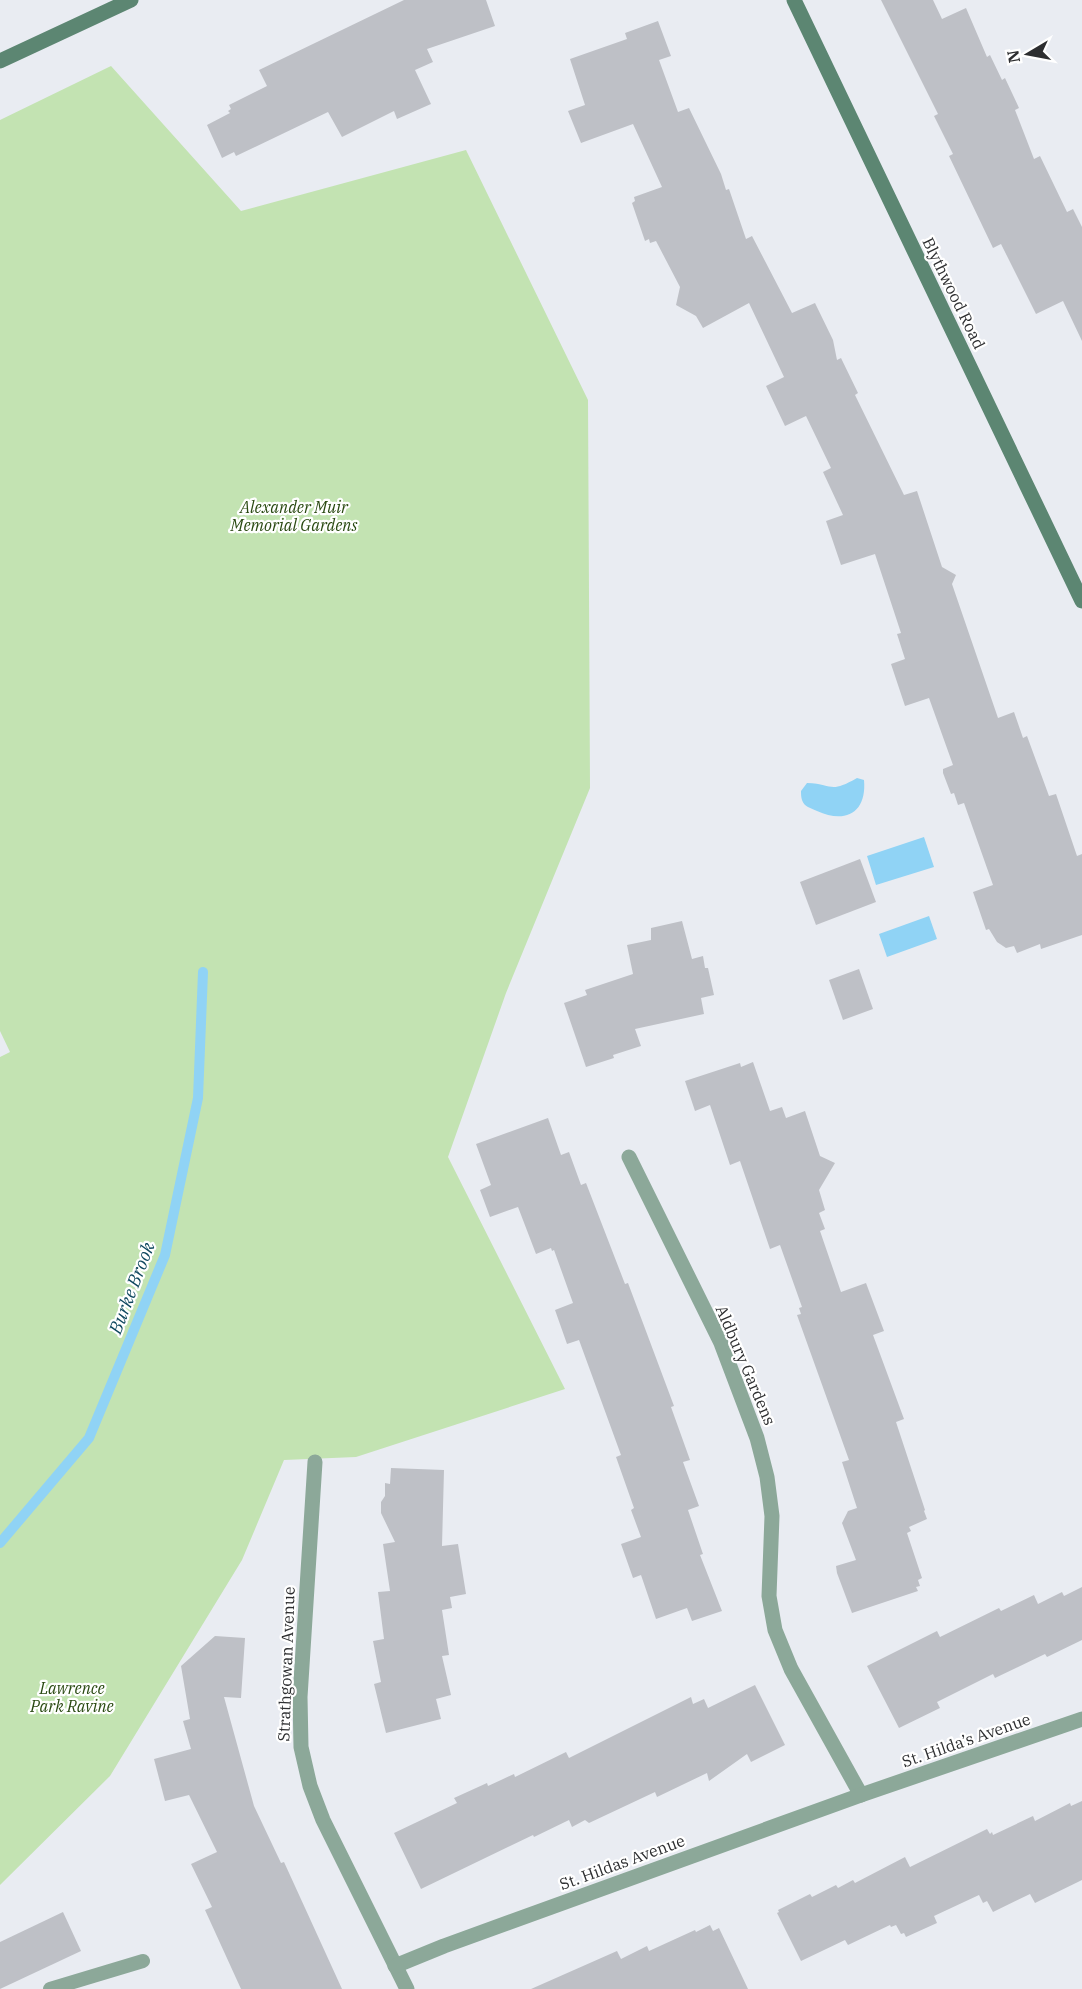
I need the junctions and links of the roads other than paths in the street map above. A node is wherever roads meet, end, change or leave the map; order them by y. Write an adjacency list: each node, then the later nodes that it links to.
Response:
1 (131, 0): 3 (street)
2 (794, 0): 4 (street, Blythwood Road)
3 (0, 61)
4 (1082, 601)
5 (629, 1157): 8 (street, Aldbury Gardens)
6 (315, 1462): 10 (street, Strathgowan Avenue)
7 (1082, 1719): 8 (street, St. Hilda’s Avenue)
8 (861, 1795): 10 (street, St. Hildas Avenue)
9 (143, 1961): 11 (lane)
10 (395, 1966): 12 (street, Strathgowan Avenue)
11 (50, 1989)
12 (407, 1989)

